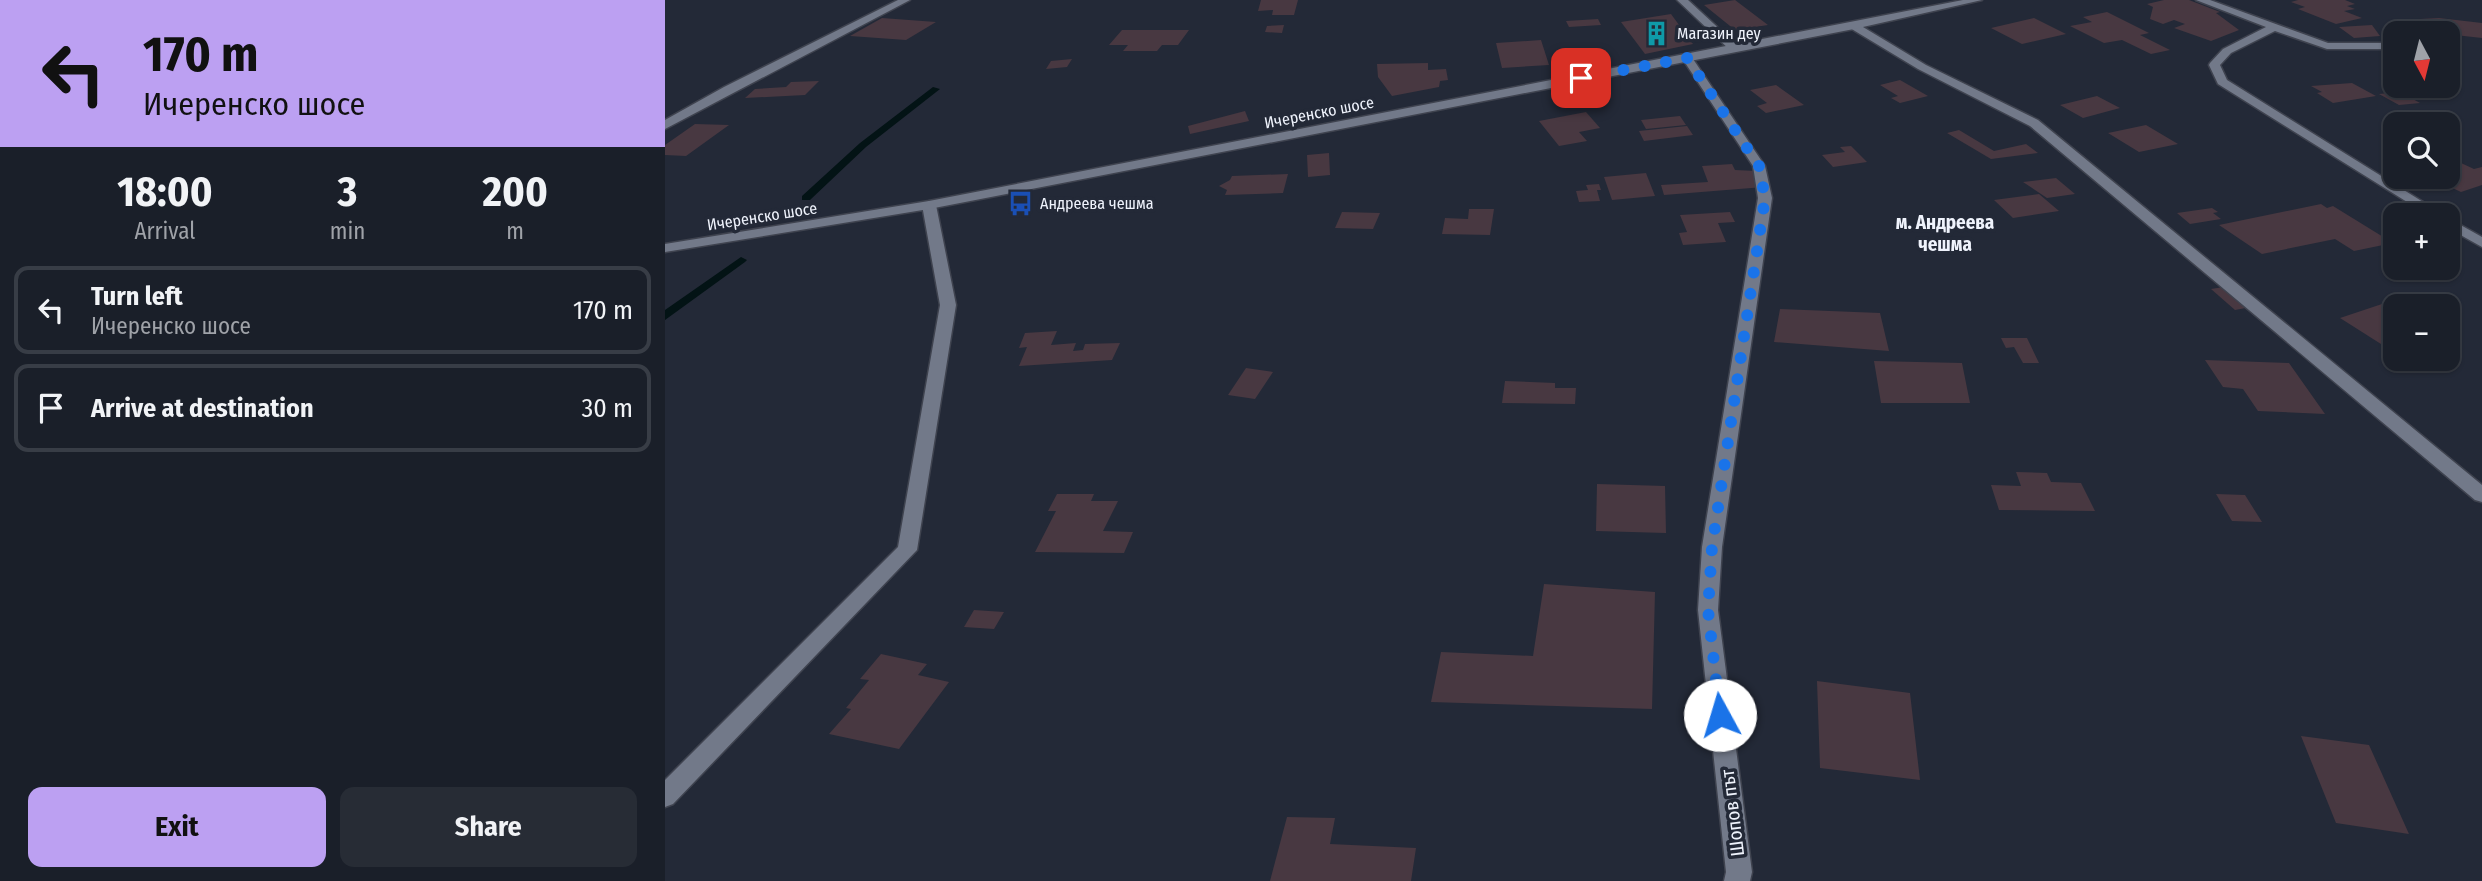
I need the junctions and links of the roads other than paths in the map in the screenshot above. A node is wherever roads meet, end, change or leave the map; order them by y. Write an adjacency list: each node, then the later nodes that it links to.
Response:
1 (905, 0): 10 (street)
2 (1682, 0): 8 (street)
3 (1977, 0): 5 (street, Ичеренско шосе)
4 (2201, 0): 6 (street)
5 (1854, 26): 8 (street, Ичеренско шосе); 16 (street)
6 (2274, 27): 7 (street); 11 (street)
7 (2383, 46)
8 (1735, 49): 9 (street, Ичеренско шосе)
9 (1687, 58): 12 (street, Ичеренско шосе); 18 (street, Шопов път)
10 (665, 125)
11 (2418, 203)
12 (929, 205): 15 (street, Ичеренско шосе); 17 (street)
13 (2460, 229): 14 (street)
14 (2482, 243)
15 (665, 248)
16 (2482, 495)
17 (665, 796)
18 (1737, 881)

